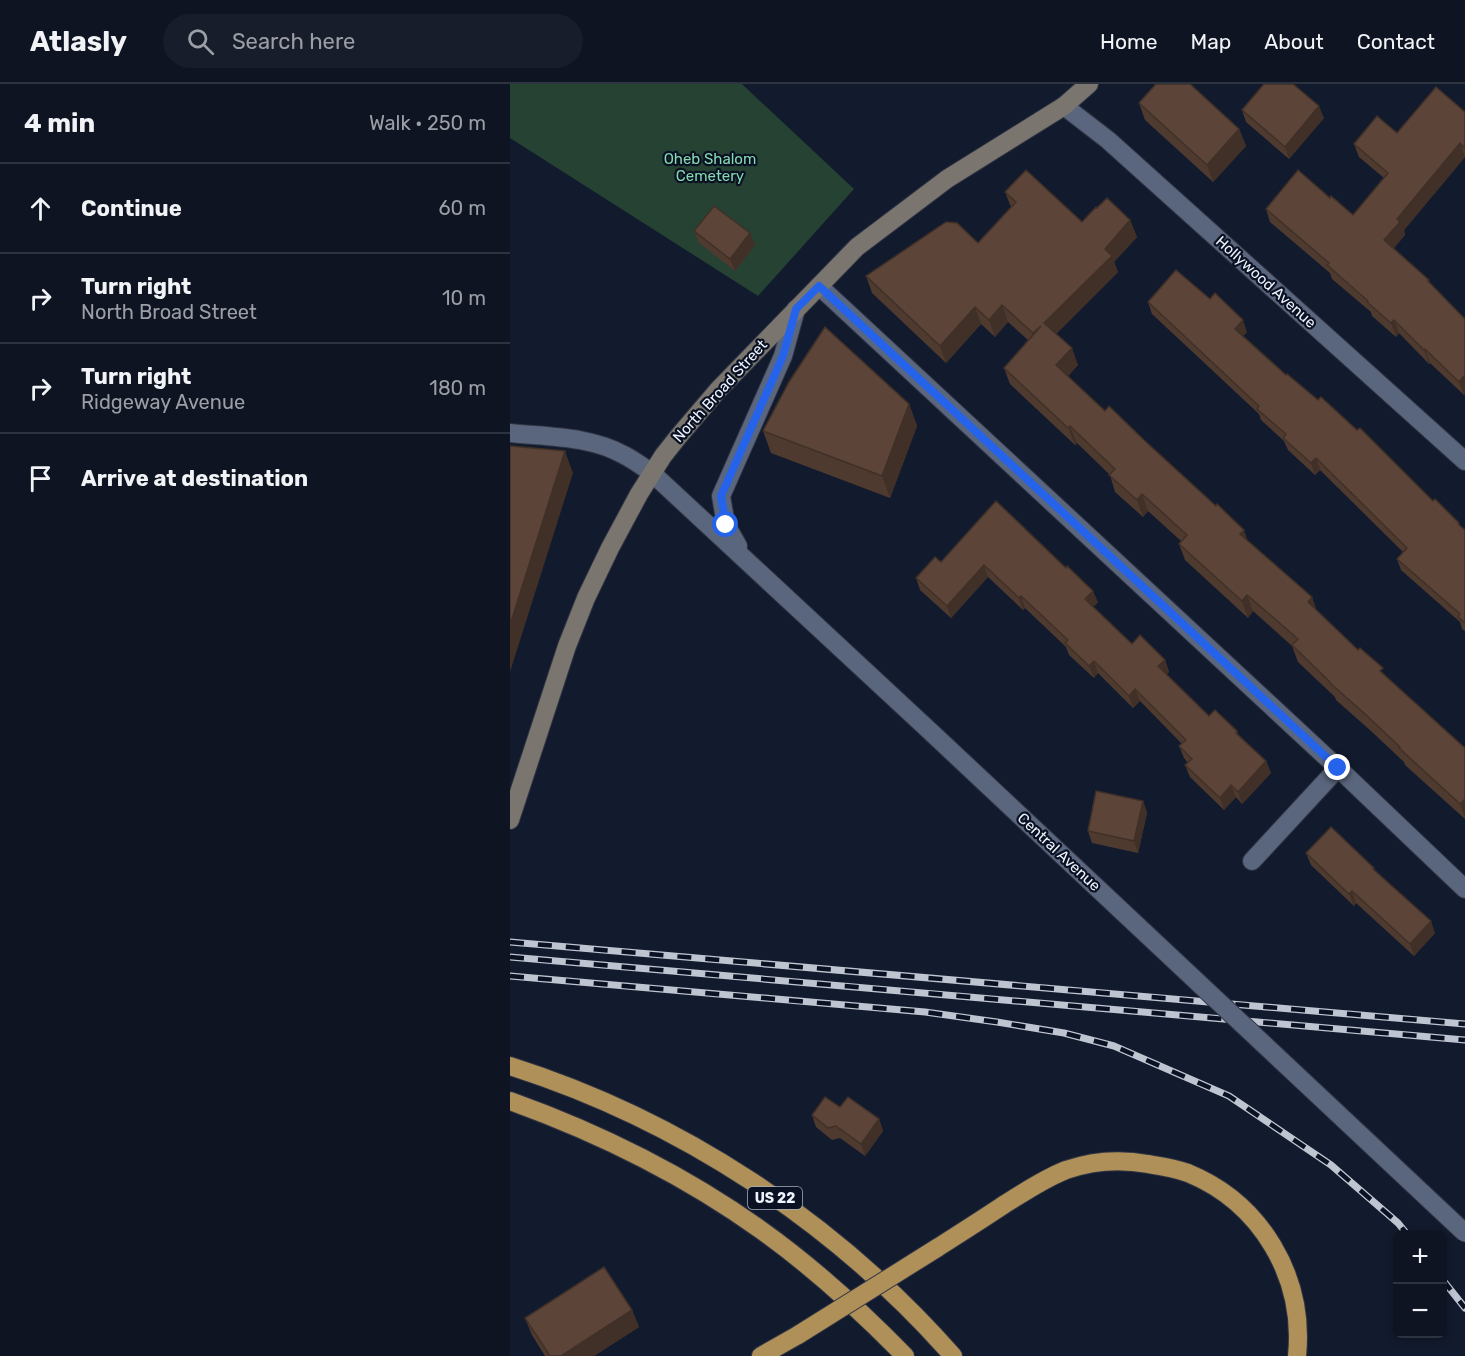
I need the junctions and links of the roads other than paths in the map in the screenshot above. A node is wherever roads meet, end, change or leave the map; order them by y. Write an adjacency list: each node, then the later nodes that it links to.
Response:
1 (1089, 84): 2 (main road, North Broad Street)
2 (1064, 106): 3 (main road, North Broad Street); 6 (street, Hollywood Avenue)
3 (819, 286): 4 (main road, North Broad Street); 9 (street)
4 (796, 309): 7 (main road, North Broad Street); 8 (street)
5 (510, 433): 7 (street, Central Avenue)
6 (1464, 457)
7 (652, 473): 8 (street, Central Avenue); 10 (main road, North Broad Street)
8 (746, 561): 15 (street, Central Avenue, bridge)
9 (1338, 768): 11 (street); 12 (street)
10 (510, 820)
11 (1252, 861)
12 (1465, 889)
13 (510, 1066): 18 (highway, US 22)
14 (510, 1101): 17 (highway, US 22)
15 (1465, 1233)
16 (761, 1356): 19 (highway, bridge)
17 (905, 1356)
18 (955, 1356)
19 (1297, 1356)

